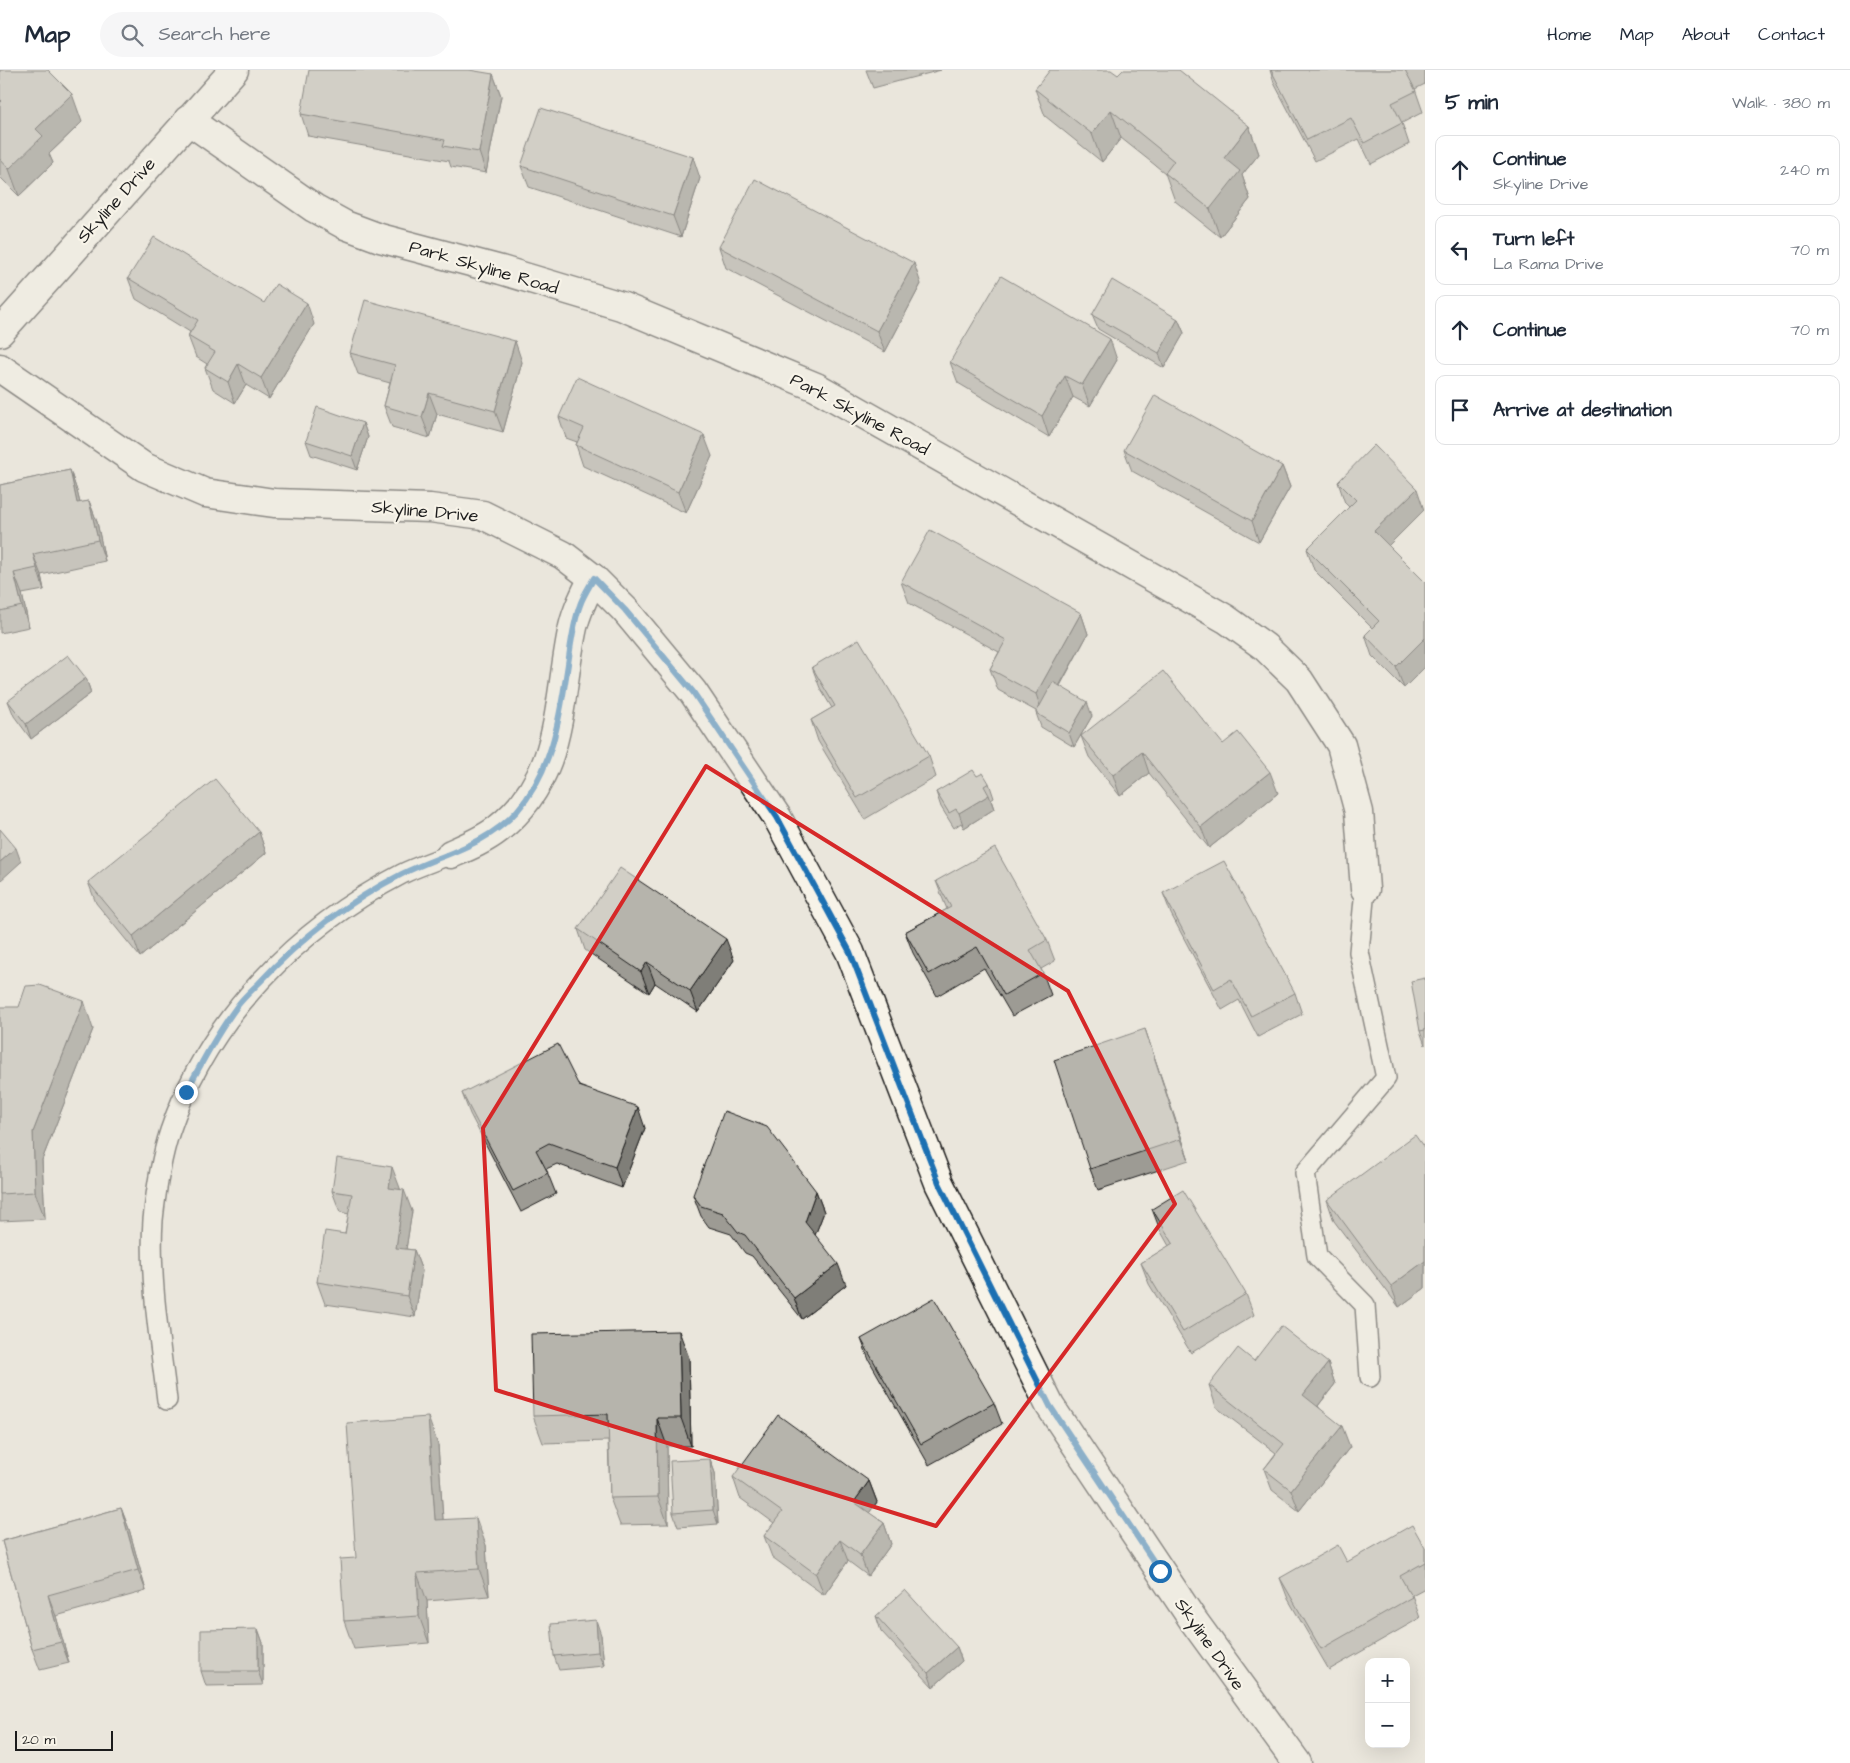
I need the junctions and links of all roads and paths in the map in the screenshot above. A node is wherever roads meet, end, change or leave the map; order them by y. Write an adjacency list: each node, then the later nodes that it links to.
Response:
1 (234, 70): 2 (street, Skyline Drive)
2 (188, 120): 3 (street, Skyline Drive); 7 (street, Park Skyline Road)
3 (0, 332)
4 (0, 368): 5 (street, Skyline Drive)
5 (594, 578): 6 (street); 10 (street, Skyline Drive)
6 (451, 854): 9 (lane)
7 (1365, 889): 8 (lane)
8 (1370, 1377)
9 (167, 1400)
10 (1297, 1763)

